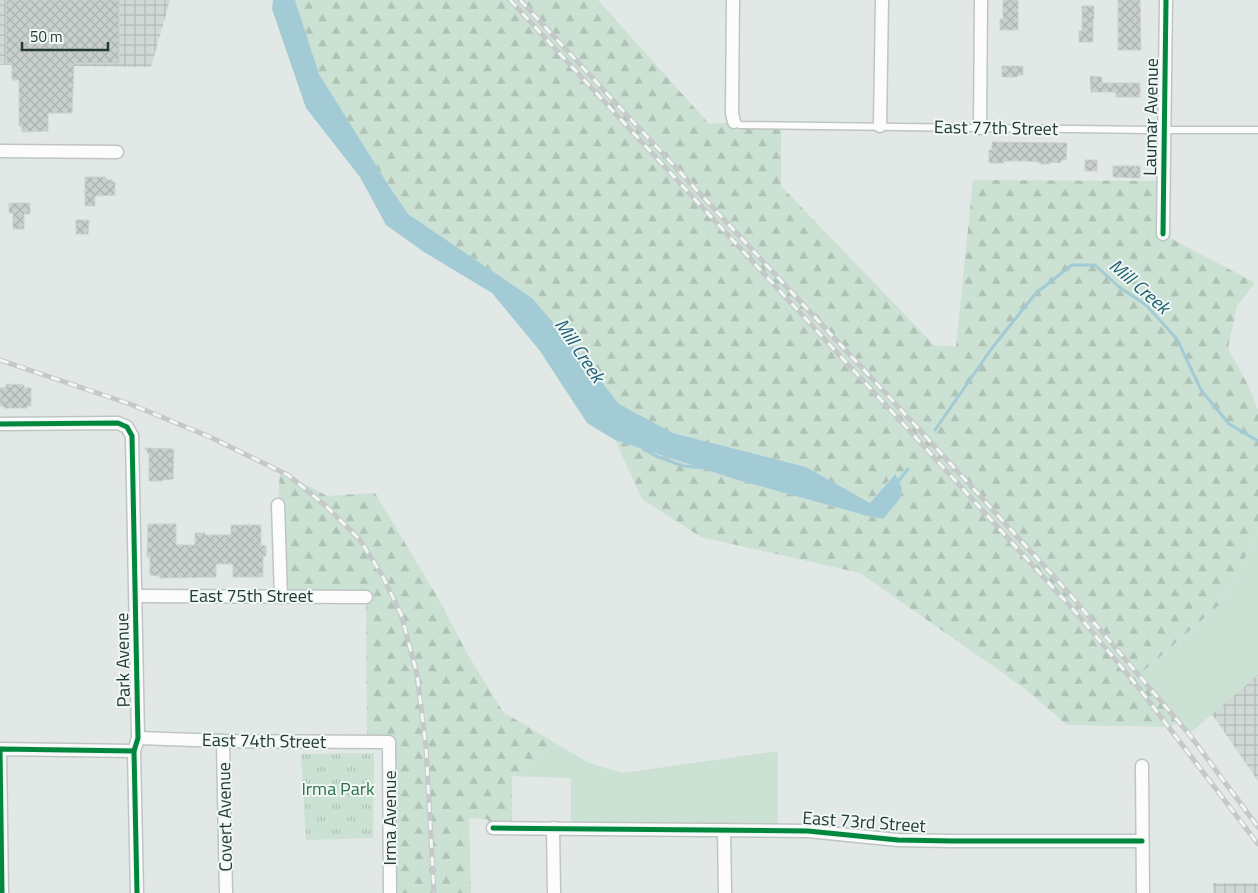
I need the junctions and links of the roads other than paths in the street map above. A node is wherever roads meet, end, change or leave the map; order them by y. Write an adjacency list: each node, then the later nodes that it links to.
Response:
1 (733, 0): 5 (street)
2 (882, 0): 6 (street)
3 (981, 0): 7 (street)
4 (1166, 0): 8 (street, Laumar Avenue)
5 (734, 122): 6 (lane, East 77th Street)
6 (880, 126): 7 (lane, East 77th Street)
7 (980, 128): 8 (lane, East 77th Street)
8 (1165, 130): 9 (lane, East 77th Street); 12 (street, Laumar Avenue)
9 (1258, 130)
10 (0, 151): 11 (street)
11 (117, 152)
12 (1163, 234)
13 (0, 424): 15 (street, Park Avenue)
14 (278, 505): 16 (street)
15 (136, 596): 16 (street, East 75th Street); 18 (street, Park Avenue)
16 (281, 597): 17 (street, East 75th Street)
17 (366, 597)
18 (138, 738): 19 (street, East 74th Street); 22 (street, Park Avenue)
19 (223, 741): 20 (street, East 74th Street); 30 (street, Covert Avenue)
20 (389, 742): 31 (street, Irma Avenue)
21 (0, 750): 22 (street); 28 (street)
22 (134, 751): 29 (street, Park Avenue)
23 (1142, 766): 27 (street)
24 (493, 828): 25 (street, East 73rd Street)
25 (553, 828): 26 (street, East 73rd Street); 32 (street)
26 (724, 830): 27 (street, East 73rd Street); 33 (street)
27 (1142, 841): 34 (street)
28 (2, 893)
29 (136, 893)
30 (226, 893)
31 (390, 893)
32 (554, 893)
33 (725, 893)
34 (1143, 893)

